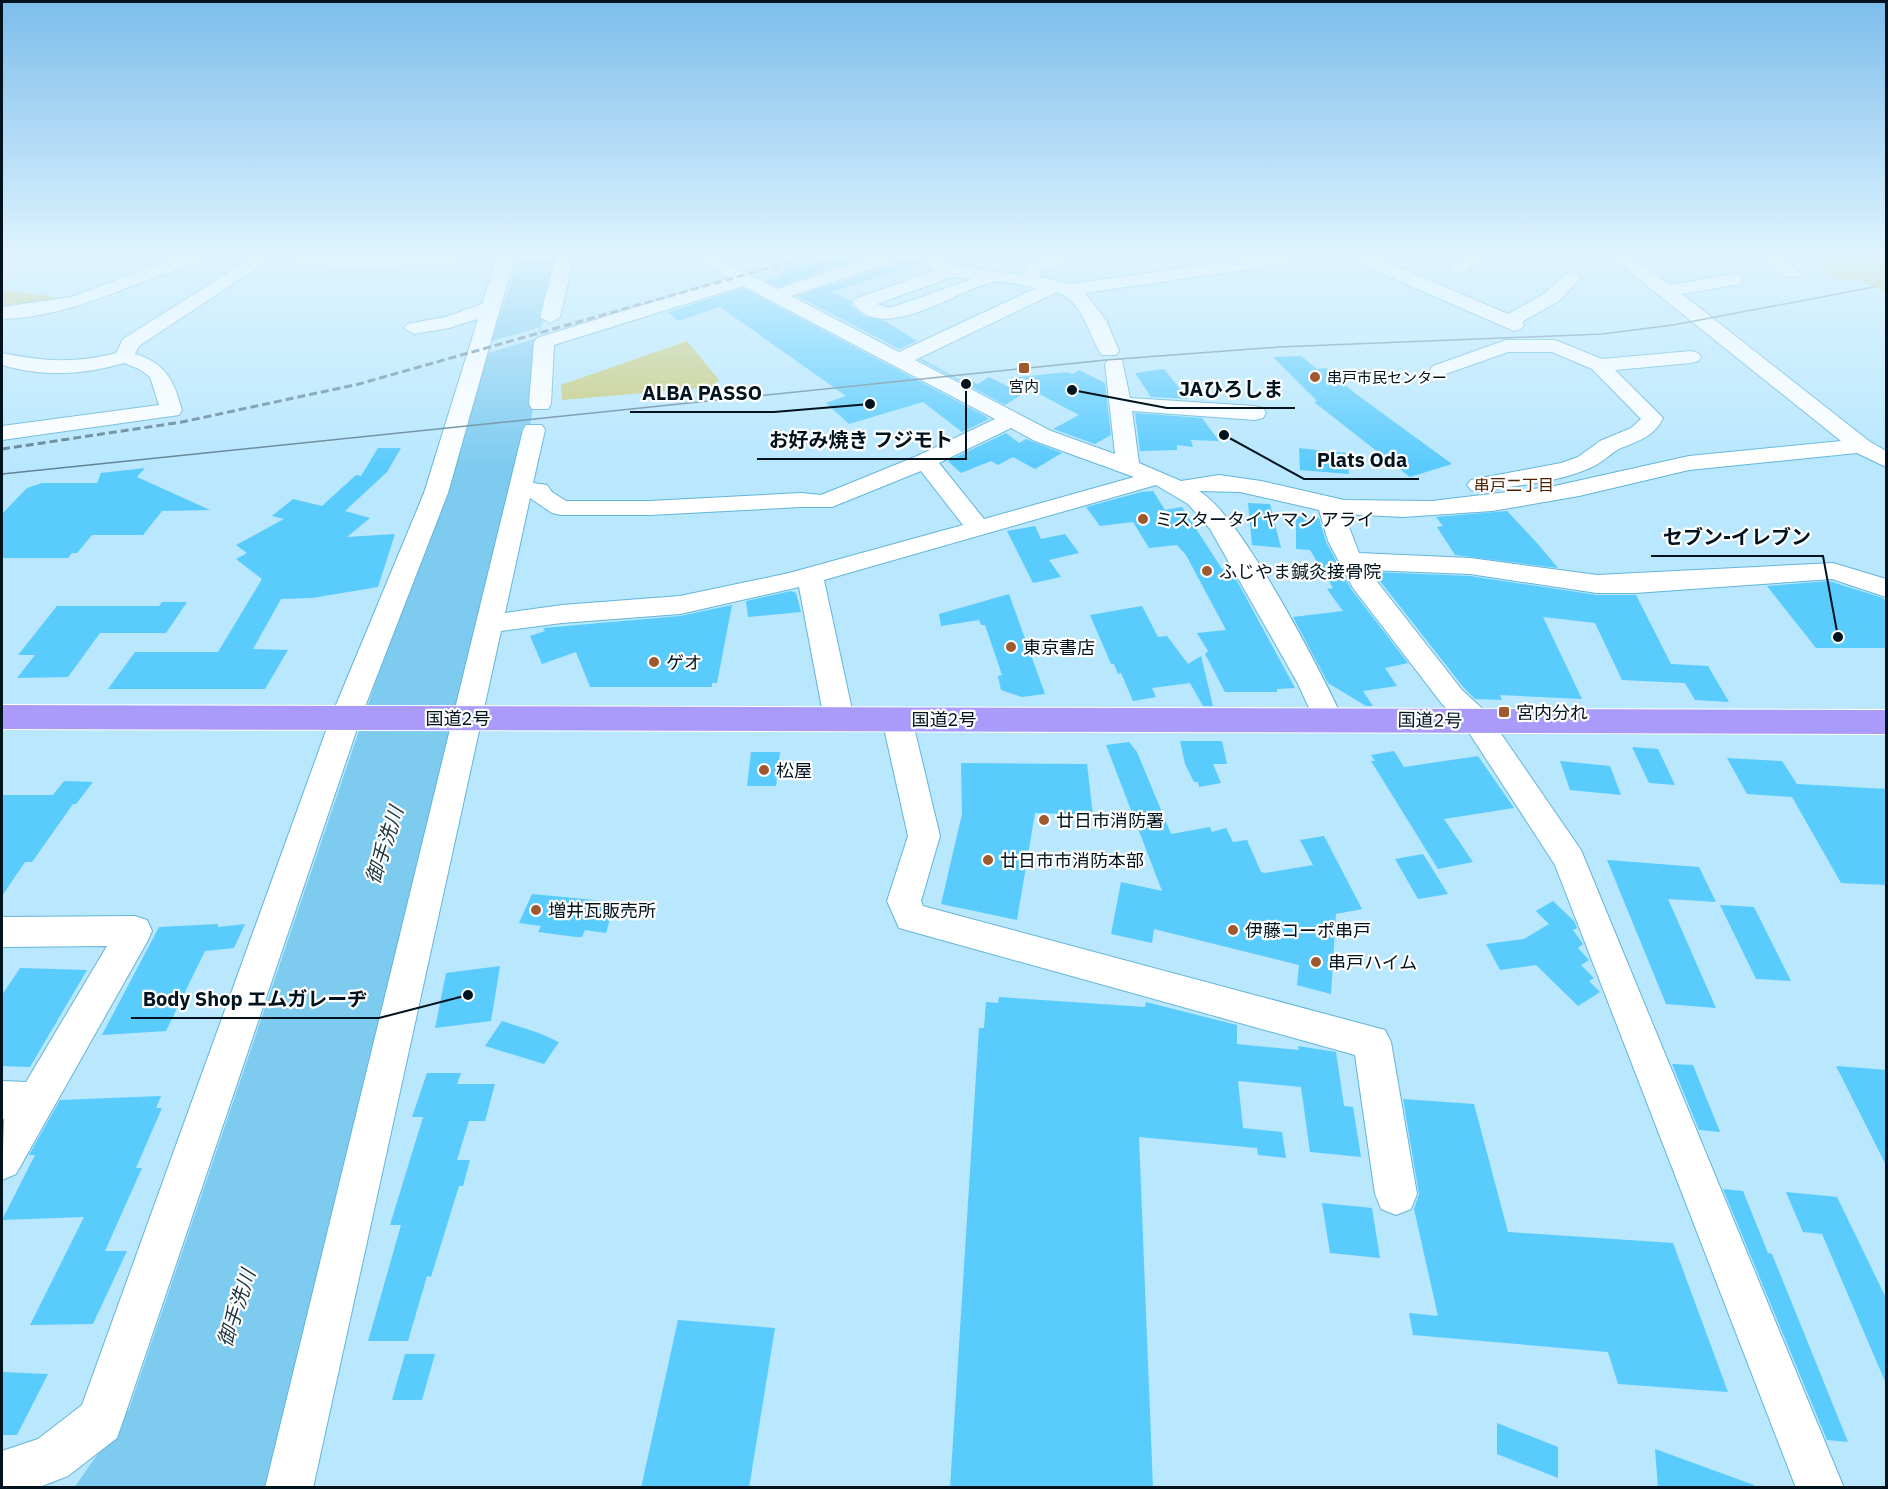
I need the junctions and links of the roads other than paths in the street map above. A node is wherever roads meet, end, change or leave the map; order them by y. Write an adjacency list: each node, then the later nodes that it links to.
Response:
1 (157, 325): 10 (street)
2 (429, 325): 9 (street)
3 (485, 325): 38 (street)
4 (597, 325): 16 (street)
5 (833, 325): 13 (street)
6 (977, 325): 13 (street)
7 (1097, 325): 17 (street)
8 (1713, 325): 22 (street)
9 (414, 328)
10 (124, 357): 12 (street); 21 (street)
11 (1690, 357): 14 (street)
12 (2, 359)
13 (899, 360): 19 (street)
14 (1599, 365): 15 (street); 29 (street)
15 (1440, 370)
16 (540, 404)
17 (1120, 404): 18 (street); 25 (street)
18 (1255, 413)
19 (1011, 420): 24 (street); 25 (street)
20 (534, 430): 27 (street)
21 (2, 433)
22 (1861, 446): 23 (street); 29 (street)
23 (1887, 460)
24 (925, 461): 27 (street); 30 (street)
25 (1128, 467): 26 (street)
26 (1169, 483): 28 (street); 30 (street); 42 (street)
27 (520, 490): 36 (street)
28 (1329, 504): 29 (street); 31 (street)
29 (1471, 504)
30 (978, 527): 33 (street)
31 (1351, 561): 34 (street); 43 (street)
32 (1887, 572): 34 (street)
33 (810, 576): 36 (street); 40 (street)
34 (1855, 576): 35 (street)
35 (1887, 588)
36 (492, 622): 39 (street)
37 (2, 717): 38 (highway, 国道2号)
38 (352, 717): 39 (highway, 国道2号); 49 (street)
39 (464, 719): 40 (highway, 国道2号); 50 (street)
40 (839, 719): 41 (highway, 国道2号)
41 (897, 719): 42 (highway, 国道2号); 48 (street)
42 (1328, 719): 43 (highway, 国道2号)
43 (1476, 720): 44 (highway, 国道2号); 51 (street)
44 (1887, 722)
45 (2, 932): 46 (street)
46 (18, 1100): 47 (street)
47 (2, 1160)
48 (1396, 1194)
49 (2, 1475)
50 (289, 1488)
51 (1820, 1488)

